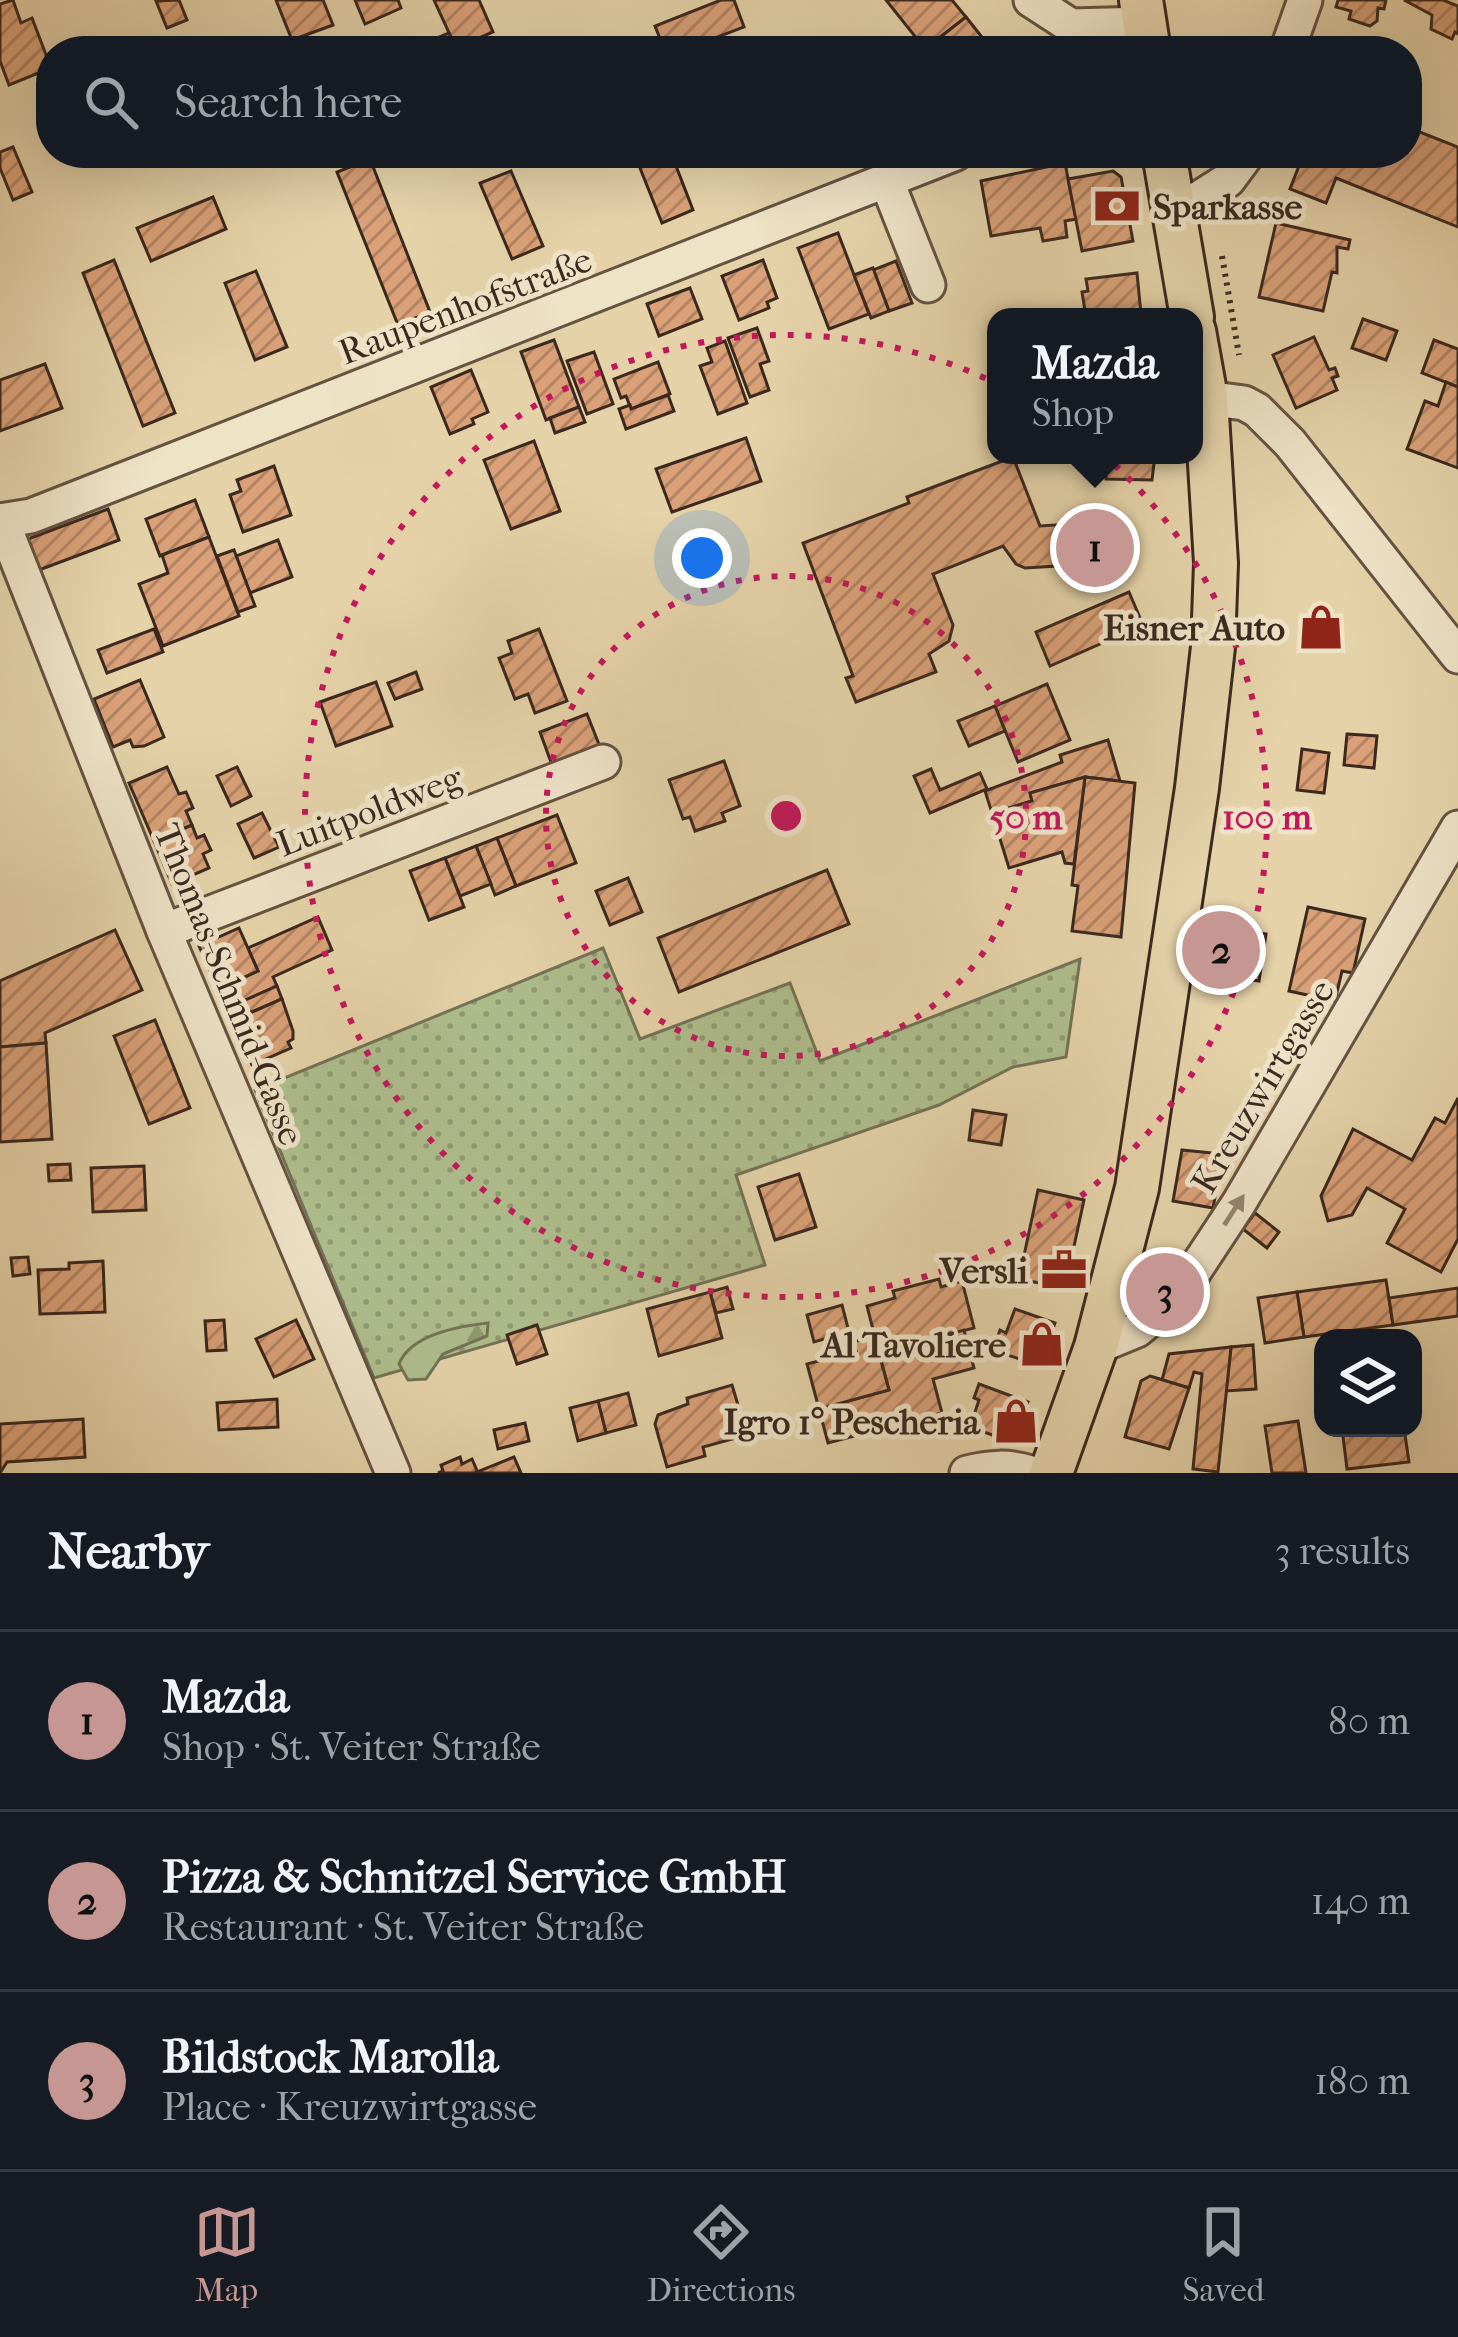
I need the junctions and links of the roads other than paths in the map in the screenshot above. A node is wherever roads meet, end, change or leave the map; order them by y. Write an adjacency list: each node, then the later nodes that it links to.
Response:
1 (1031, 0): 4 (street)
2 (1305, 0): 6 (street)
3 (1145, 25): 5 (street)
4 (1063, 36)
5 (1083, 36)
6 (1292, 36)
7 (920, 168): 10 (street, Raupenhofstraße)
8 (1167, 168): 11 (main road)
9 (1237, 168): 11 (street)
10 (887, 182): 12 (street); 16 (street, Raupenhofstraße)
11 (1174, 214): 13 (main road)
12 (928, 286)
13 (1190, 308)
14 (1203, 381): 15 (main road)
15 (1206, 398): 17 (street); 21 (main road)
16 (1, 521): 20 (street, Thomas-Schmid-Gasse)
17 (1458, 656)
18 (603, 762): 20 (street, Luitpoldweg)
19 (1458, 829): 21 (street, Kreuzwirtgasse, one-way to 19)
20 (164, 931): 22 (street, Thomas-Schmid-Gasse)
21 (1096, 1347): 25 (main road)
22 (393, 1473)
23 (967, 1473): 24 (street)
24 (1031, 1473)
25 (1052, 1473)

